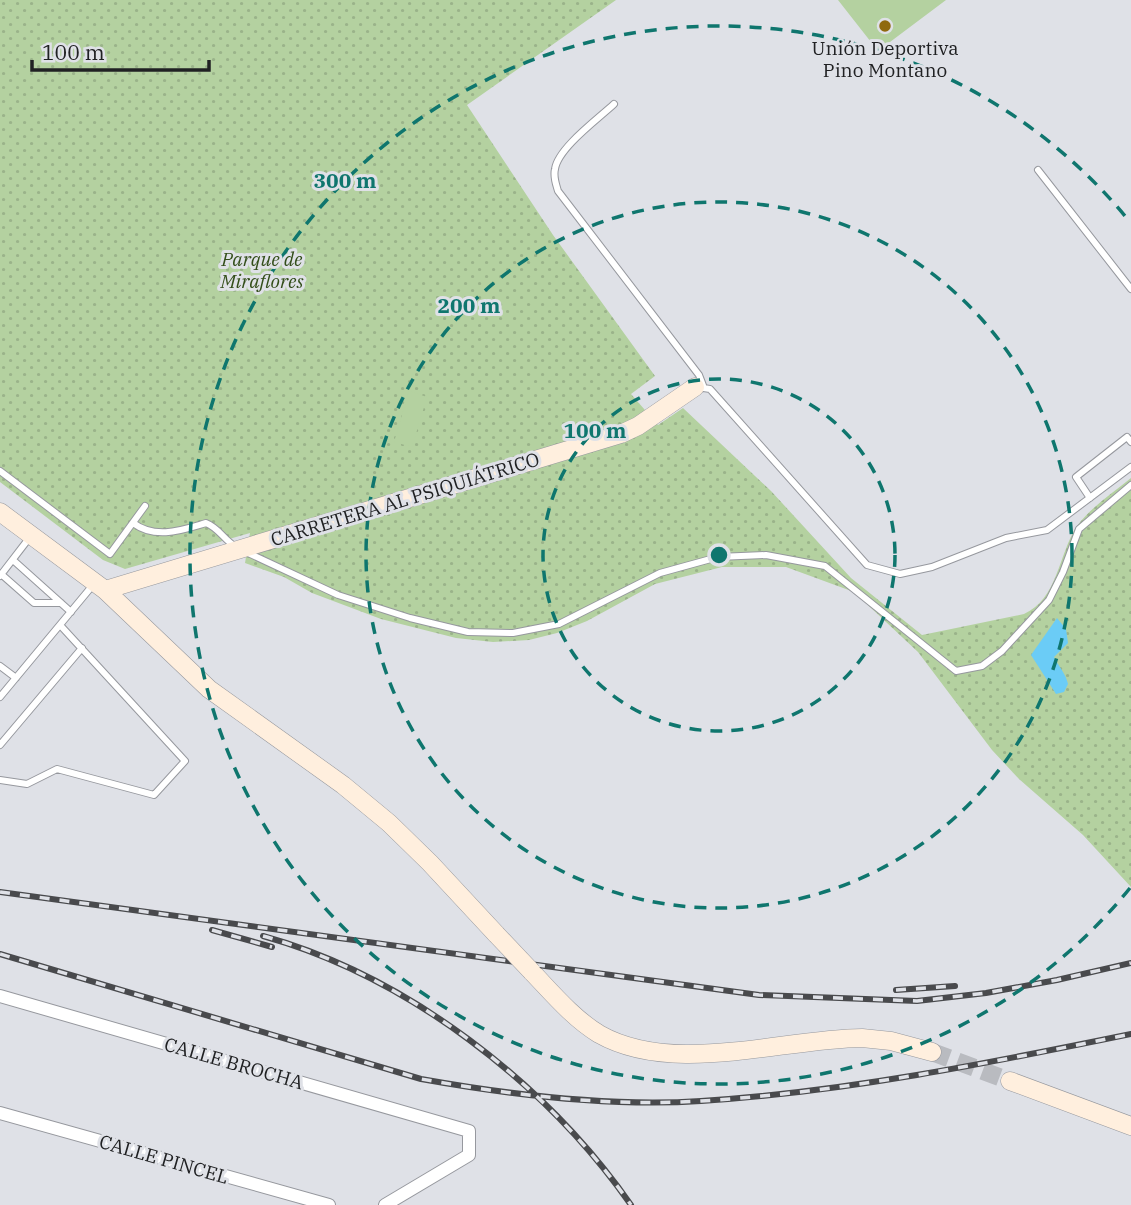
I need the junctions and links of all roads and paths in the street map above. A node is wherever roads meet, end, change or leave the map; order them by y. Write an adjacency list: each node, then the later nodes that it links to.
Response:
1 (614, 104): 4 (lane)
2 (1038, 170): 3 (lane)
3 (1131, 289)
4 (699, 387): 9 (lane); 14 (street, CARRETERA AL PSIQUIÁTRICO)
5 (1131, 442): 9 (lane)
6 (1131, 467): 9 (lane)
7 (0, 471): 12 (lane)
8 (1131, 485): 14 (lane)
9 (1090, 498)
10 (145, 506): 12 (lane)
11 (0, 512): 13 (street)
12 (133, 523): 14 (lane)
13 (31, 536): 15 (lane); 17 (street)
14 (241, 549): 17 (street, CARRETERA AL PSIQUIÁTRICO)
15 (13, 560): 16 (lane); 18 (lane)
16 (1, 575): 18 (lane)
17 (100, 586): 19 (lane); 28 (street, bridge)
18 (61, 603): 19 (lane)
19 (71, 612): 20 (lane)
20 (60, 625): 21 (lane); 23 (lane)
21 (82, 648): 25 (lane); 26 (lane)
22 (0, 666): 23 (lane)
23 (16, 678): 24 (lane)
24 (0, 697)
25 (0, 745)
26 (0, 779)
27 (0, 996): 33 (street, CALLE BROCHA)
28 (932, 1052)
29 (1010, 1081): 31 (street)
30 (0, 1113): 32 (street, CALLE PINCEL)
31 (1131, 1126)
32 (329, 1205)
33 (385, 1205)

